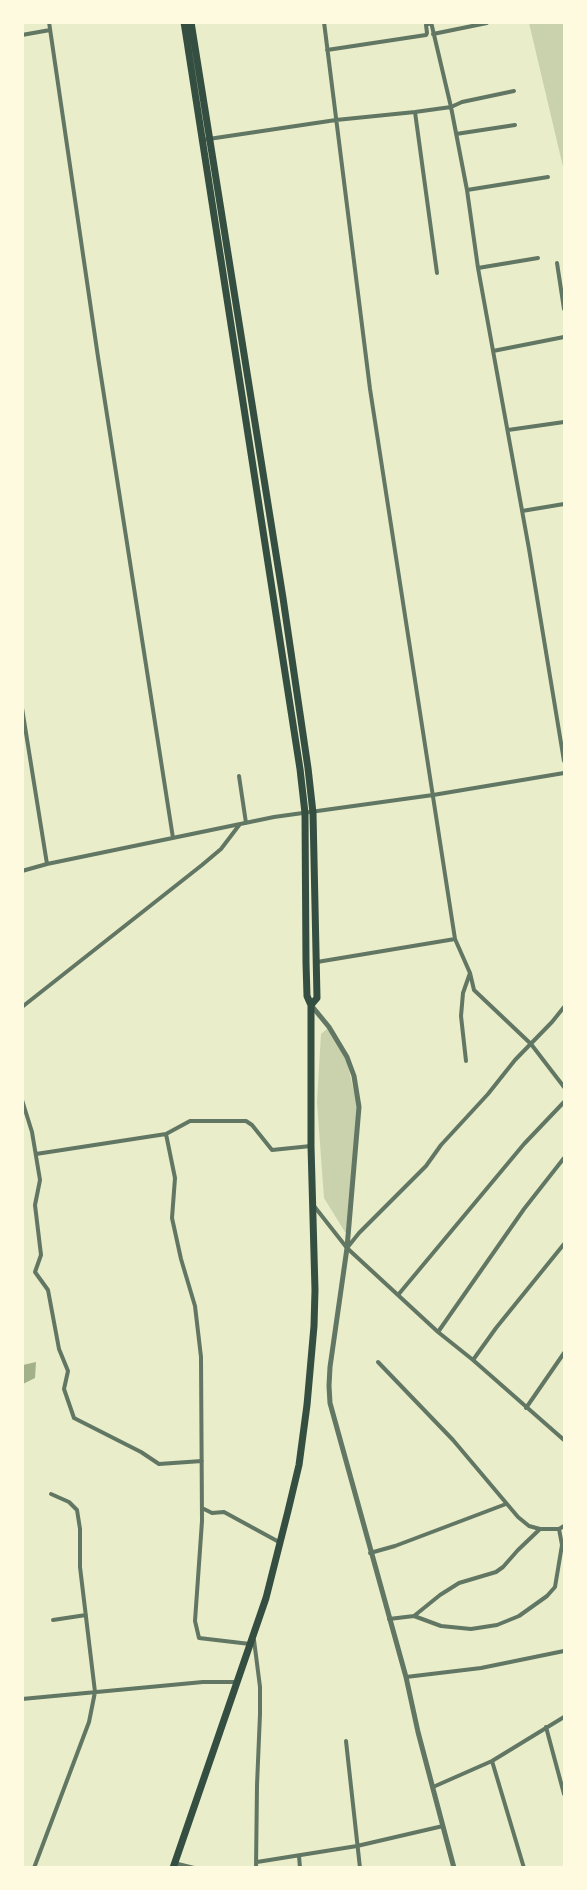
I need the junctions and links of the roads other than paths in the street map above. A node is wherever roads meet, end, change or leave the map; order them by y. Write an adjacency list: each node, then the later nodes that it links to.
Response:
1 (49, 22): 7 (street)
2 (184, 22): 17 (highway)
3 (191, 22): 17 (highway)
4 (324, 22): 10 (street)
5 (431, 23): 8 (street); 10 (street)
6 (487, 23): 8 (street)
7 (50, 30): 9 (street); 39 (street)
8 (433, 34): 12 (street)
9 (22, 35)
10 (327, 50): 14 (street)
11 (514, 91): 12 (street)
12 (452, 107): 13 (street); 16 (street)
13 (415, 112): 14 (street); 23 (street)
14 (336, 120): 17 (street); 35 (street)
15 (515, 125): 16 (street)
16 (456, 134): 19 (street)
17 (206, 139): 36 (highway)
18 (548, 177): 19 (street)
19 (467, 190): 22 (street)
20 (538, 258): 22 (street)
21 (557, 263): 24 (street)
22 (478, 268): 26 (street)
23 (437, 272)
24 (564, 309)
25 (564, 337): 26 (street)
26 (493, 351): 28 (street)
27 (564, 422): 28 (street)
28 (508, 430): 30 (street)
29 (564, 504): 30 (street)
30 (522, 511): 32 (street)
31 (22, 708): 40 (street)
32 (564, 761)
33 (564, 773): 35 (street)
34 (239, 776): 37 (street)
35 (433, 795): 36 (street); 42 (street)
36 (309, 813): 37 (street); 43 (highway); 45 (highway)
37 (246, 822): 38 (street)
38 (240, 824): 39 (street); 46 (street)
39 (173, 838): 40 (street)
40 (47, 864): 41 (street)
41 (22, 871)
42 (455, 939): 43 (street); 44 (street)
43 (316, 962): 45 (highway)
44 (470, 973): 48 (street); 49 (street)
45 (311, 1005): 54 (highway); 59 (street)
46 (22, 1007)
47 (564, 1007): 48 (street)
48 (531, 1044): 50 (street); 59 (street)
49 (466, 1062)
50 (564, 1087)
51 (22, 1100): 55 (street)
52 (564, 1102): 60 (street)
53 (166, 1134): 54 (street); 55 (street); 67 (street)
54 (311, 1146): 57 (highway)
55 (36, 1154): 67 (street)
56 (564, 1158): 61 (street)
57 (313, 1204): 59 (street); 74 (highway)
58 (564, 1244): 63 (street)
59 (348, 1248): 60 (street); 75 (street)
60 (398, 1295): 61 (street)
61 (438, 1332): 63 (street)
62 (564, 1353): 65 (street)
63 (474, 1360): 65 (street)
64 (378, 1362): 69 (street)
65 (526, 1408): 66 (street)
66 (564, 1440)
67 (202, 1461): 70 (street)
68 (50, 1494): 76 (street)
69 (506, 1504): 72 (street); 75 (street)
70 (202, 1508): 74 (street); 81 (street)
71 (564, 1526): 73 (street)
72 (540, 1529): 73 (street); 77 (street)
73 (559, 1529): 77 (street)
74 (279, 1542): 80 (highway)
75 (370, 1553): 78 (street)
76 (86, 1616): 79 (street); 85 (street)
77 (414, 1616): 78 (street)
78 (389, 1619): 83 (street)
79 (53, 1620)
80 (253, 1635): 81 (highway); 96 (street)
81 (250, 1644): 84 (highway)
82 (564, 1651): 83 (street)
83 (406, 1677): 91 (street)
84 (236, 1682): 85 (street); 97 (highway)
85 (94, 1692): 86 (street); 98 (street)
86 (22, 1699)
87 (564, 1717): 88 (street)
88 (546, 1727): 90 (street); 92 (street)
89 (346, 1741): 94 (street)
90 (492, 1761): 91 (street); 104 (street)
91 (433, 1786): 93 (street)
92 (564, 1794)
93 (443, 1826): 94 (street); 103 (street)
94 (357, 1846): 95 (street); 102 (street)
95 (298, 1856): 96 (street); 101 (street)
96 (257, 1862): 100 (street)
97 (173, 1865): 99 (street)
98 (34, 1868)
99 (194, 1868)
100 (256, 1868)
101 (300, 1868)
102 (360, 1868)
103 (454, 1868)
104 (524, 1868)

